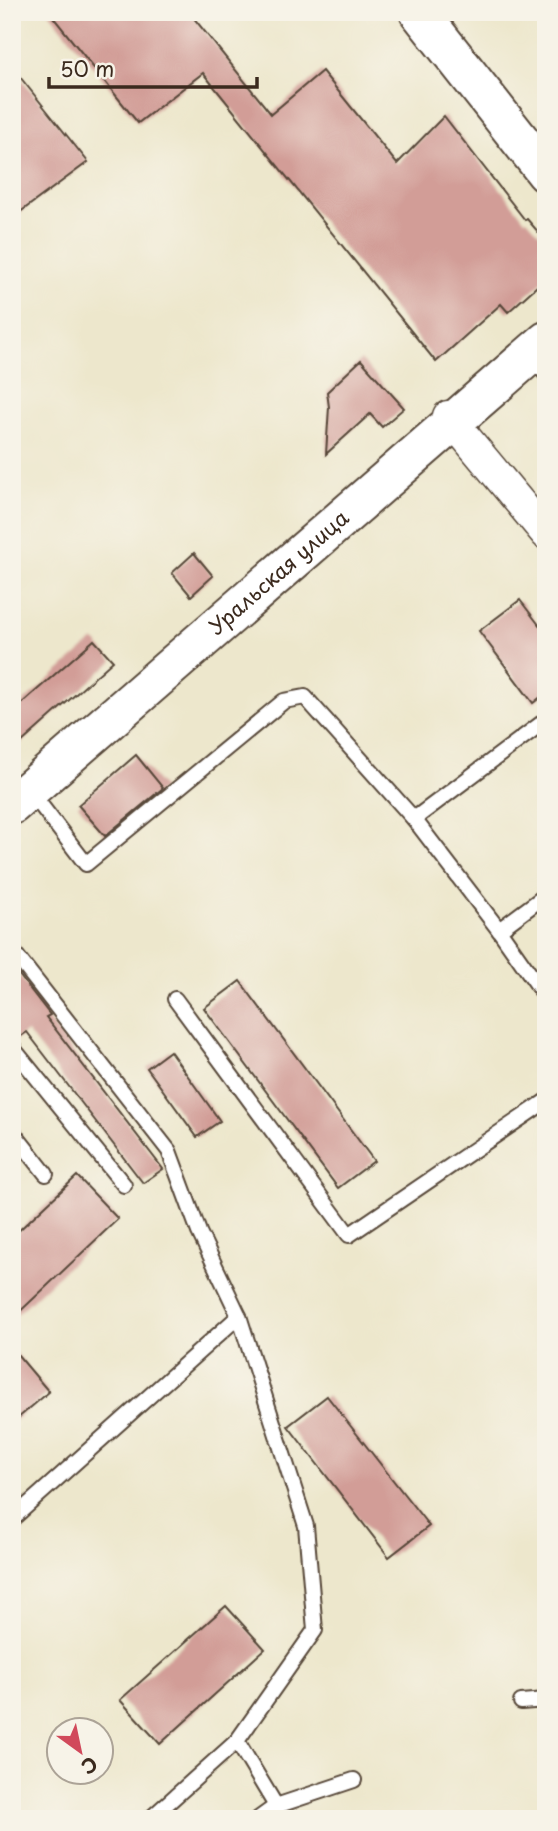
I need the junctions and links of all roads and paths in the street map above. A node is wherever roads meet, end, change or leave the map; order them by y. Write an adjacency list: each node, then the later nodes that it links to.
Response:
1 (418, 12): 2 (main road)
2 (546, 173)
3 (542, 350): 4 (main road, Уральская улица)
4 (450, 419): 5 (street); 7 (main road, Уральская улица)
5 (546, 534)
6 (546, 720): 8 (lane)
7 (19, 793): 8 (lane)
8 (414, 819): 10 (lane)
9 (546, 895): 10 (lane)
10 (499, 930): 12 (lane)
11 (12, 950): 19 (lane)
12 (546, 997)
13 (175, 999): 15 (lane)
14 (12, 1046): 18 (lane)
15 (546, 1101)
16 (12, 1131): 17 (lane)
17 (46, 1174)
18 (124, 1185)
19 (239, 1316): 20 (lane); 23 (lane)
20 (12, 1519)
21 (546, 1700): 22 (lane)
22 (521, 1702)
23 (237, 1741): 25 (lane); 26 (lane)
24 (354, 1780): 25 (lane)
25 (276, 1806): 27 (lane)
26 (150, 1819)
27 (258, 1819)

